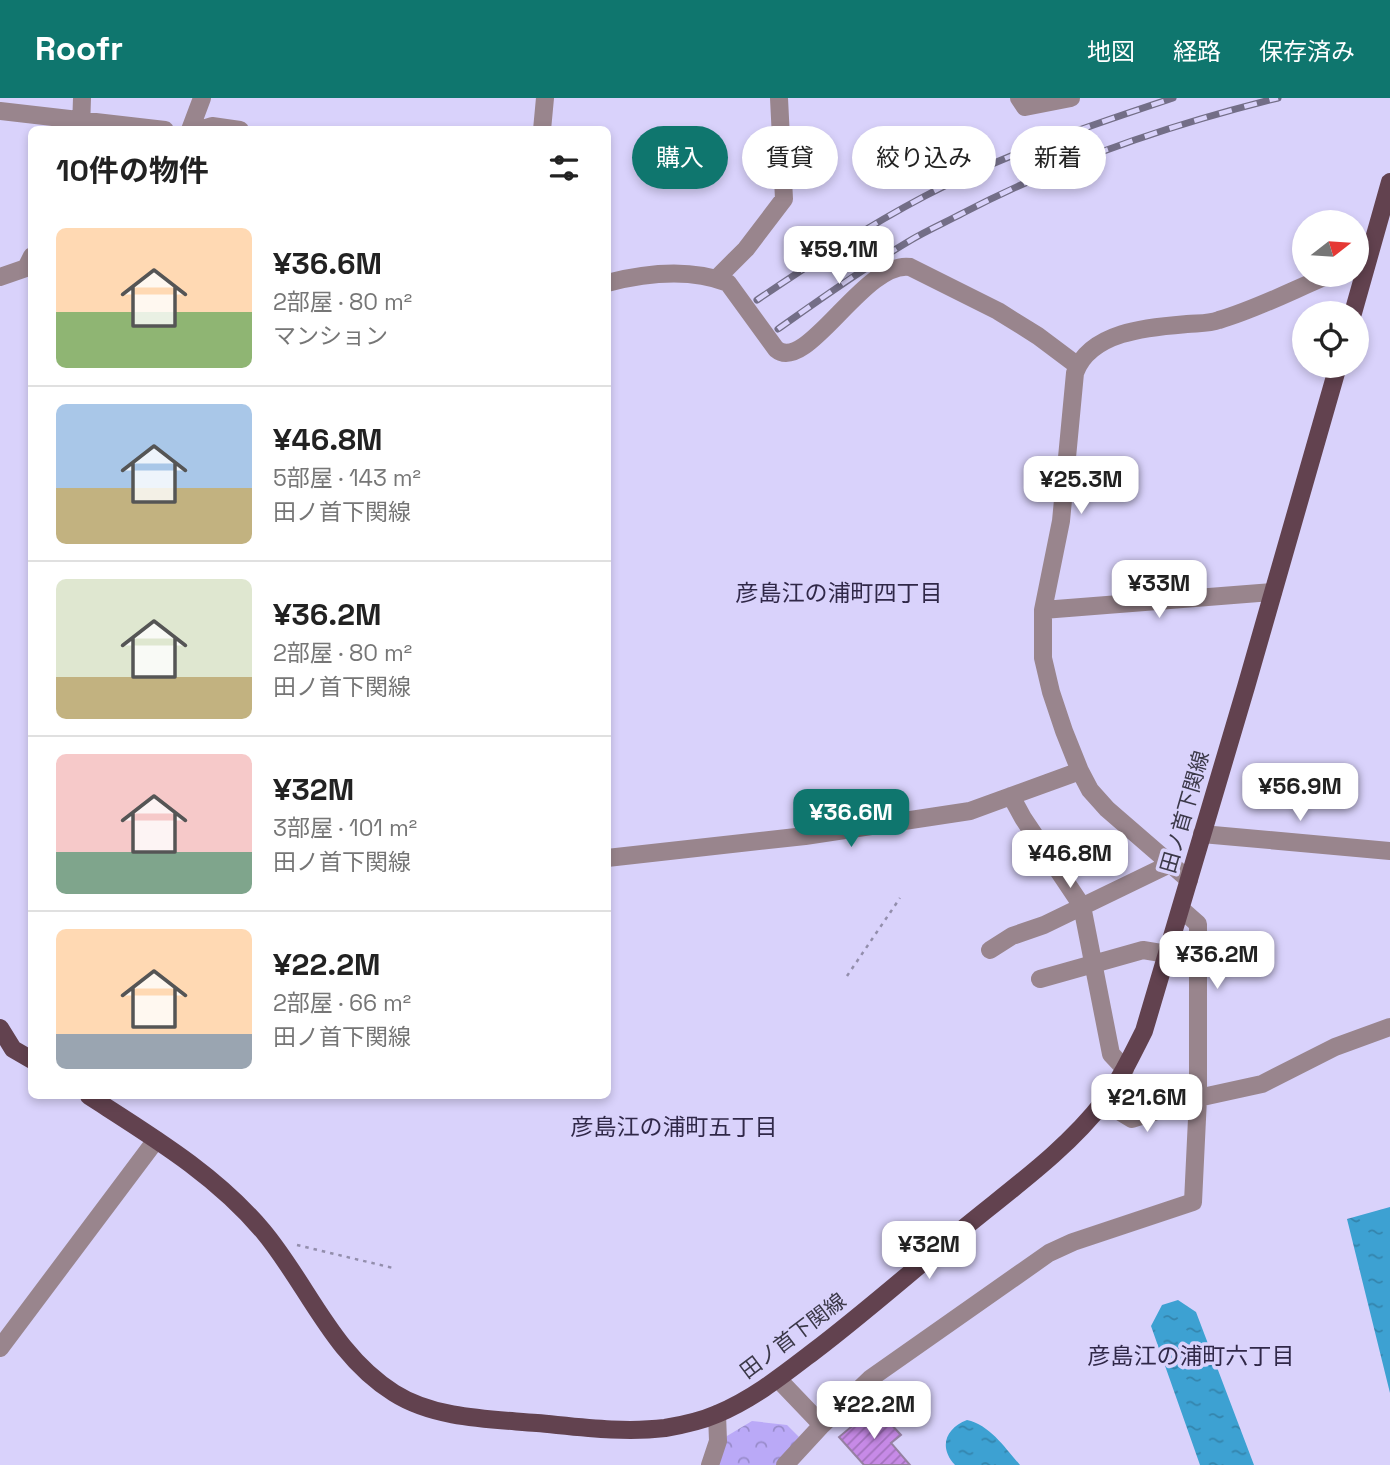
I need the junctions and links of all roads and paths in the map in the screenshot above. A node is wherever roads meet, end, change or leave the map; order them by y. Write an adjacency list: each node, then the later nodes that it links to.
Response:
1 (82, 98): 8 (street)
2 (202, 98): 9 (street)
3 (545, 98): 10 (street)
4 (779, 98): 15 (street)
5 (1019, 98): 6 (street)
6 (1071, 98)
7 (0, 111): 8 (street)
8 (81, 125)
9 (192, 126)
10 (542, 126)
11 (1390, 182): 12 (main road)
12 (1369, 243)
13 (28, 267): 14 (street)
14 (0, 277)
15 (716, 279): 16 (street); 18 (street)
16 (611, 282)
17 (1300, 287): 18 (street)
18 (1078, 366): 21 (street)
19 (1335, 378): 20 (main road, 田ノ首下関線)
20 (1273, 592): 21 (street); 24 (main road, 田ノ首下関線)
21 (1043, 610): 22 (street)
22 (1080, 771): 23 (street); 27 (street)
23 (1011, 796): 26 (street); 30 (street)
24 (1202, 834): 25 (street); 28 (main road, 田ノ首下関線)
25 (1390, 851)
26 (611, 858)
27 (1170, 864): 28 (street); 30 (street)
28 (1189, 880): 31 (main road, 田ノ首下関線)
29 (900, 898): 35 (path)
30 (1082, 906): 32 (street); 34 (street)
31 (1181, 909): 33 (main road, 田ノ首下関線); 42 (street)
32 (990, 950)
33 (1167, 954): 34 (street); 41 (main road, 田ノ首下関線)
34 (1093, 964): 36 (street); 41 (street)
35 (847, 976)
36 (1040, 979)
37 (1390, 1027): 42 (street)
38 (0, 1028): 39 (main road)
39 (7, 1050): 40 (main road)
40 (28, 1058)
41 (1125, 1069): 44 (main road, 田ノ首下関線)
42 (1198, 1098): 44 (street); 51 (street)
43 (94, 1099): 45 (main road, 田ノ首下関線)
44 (1104, 1102): 49 (main road, 田ノ首下関線)
45 (156, 1140): 48 (street); 50 (main road, 田ノ首下関線)
46 (297, 1245): 47 (path)
47 (393, 1268)
48 (0, 1348)
49 (778, 1379): 50 (main road, 田ノ首下関線); 51 (street)
50 (717, 1414): 52 (street)
51 (822, 1425): 53 (street)
52 (710, 1465)
53 (785, 1465)

